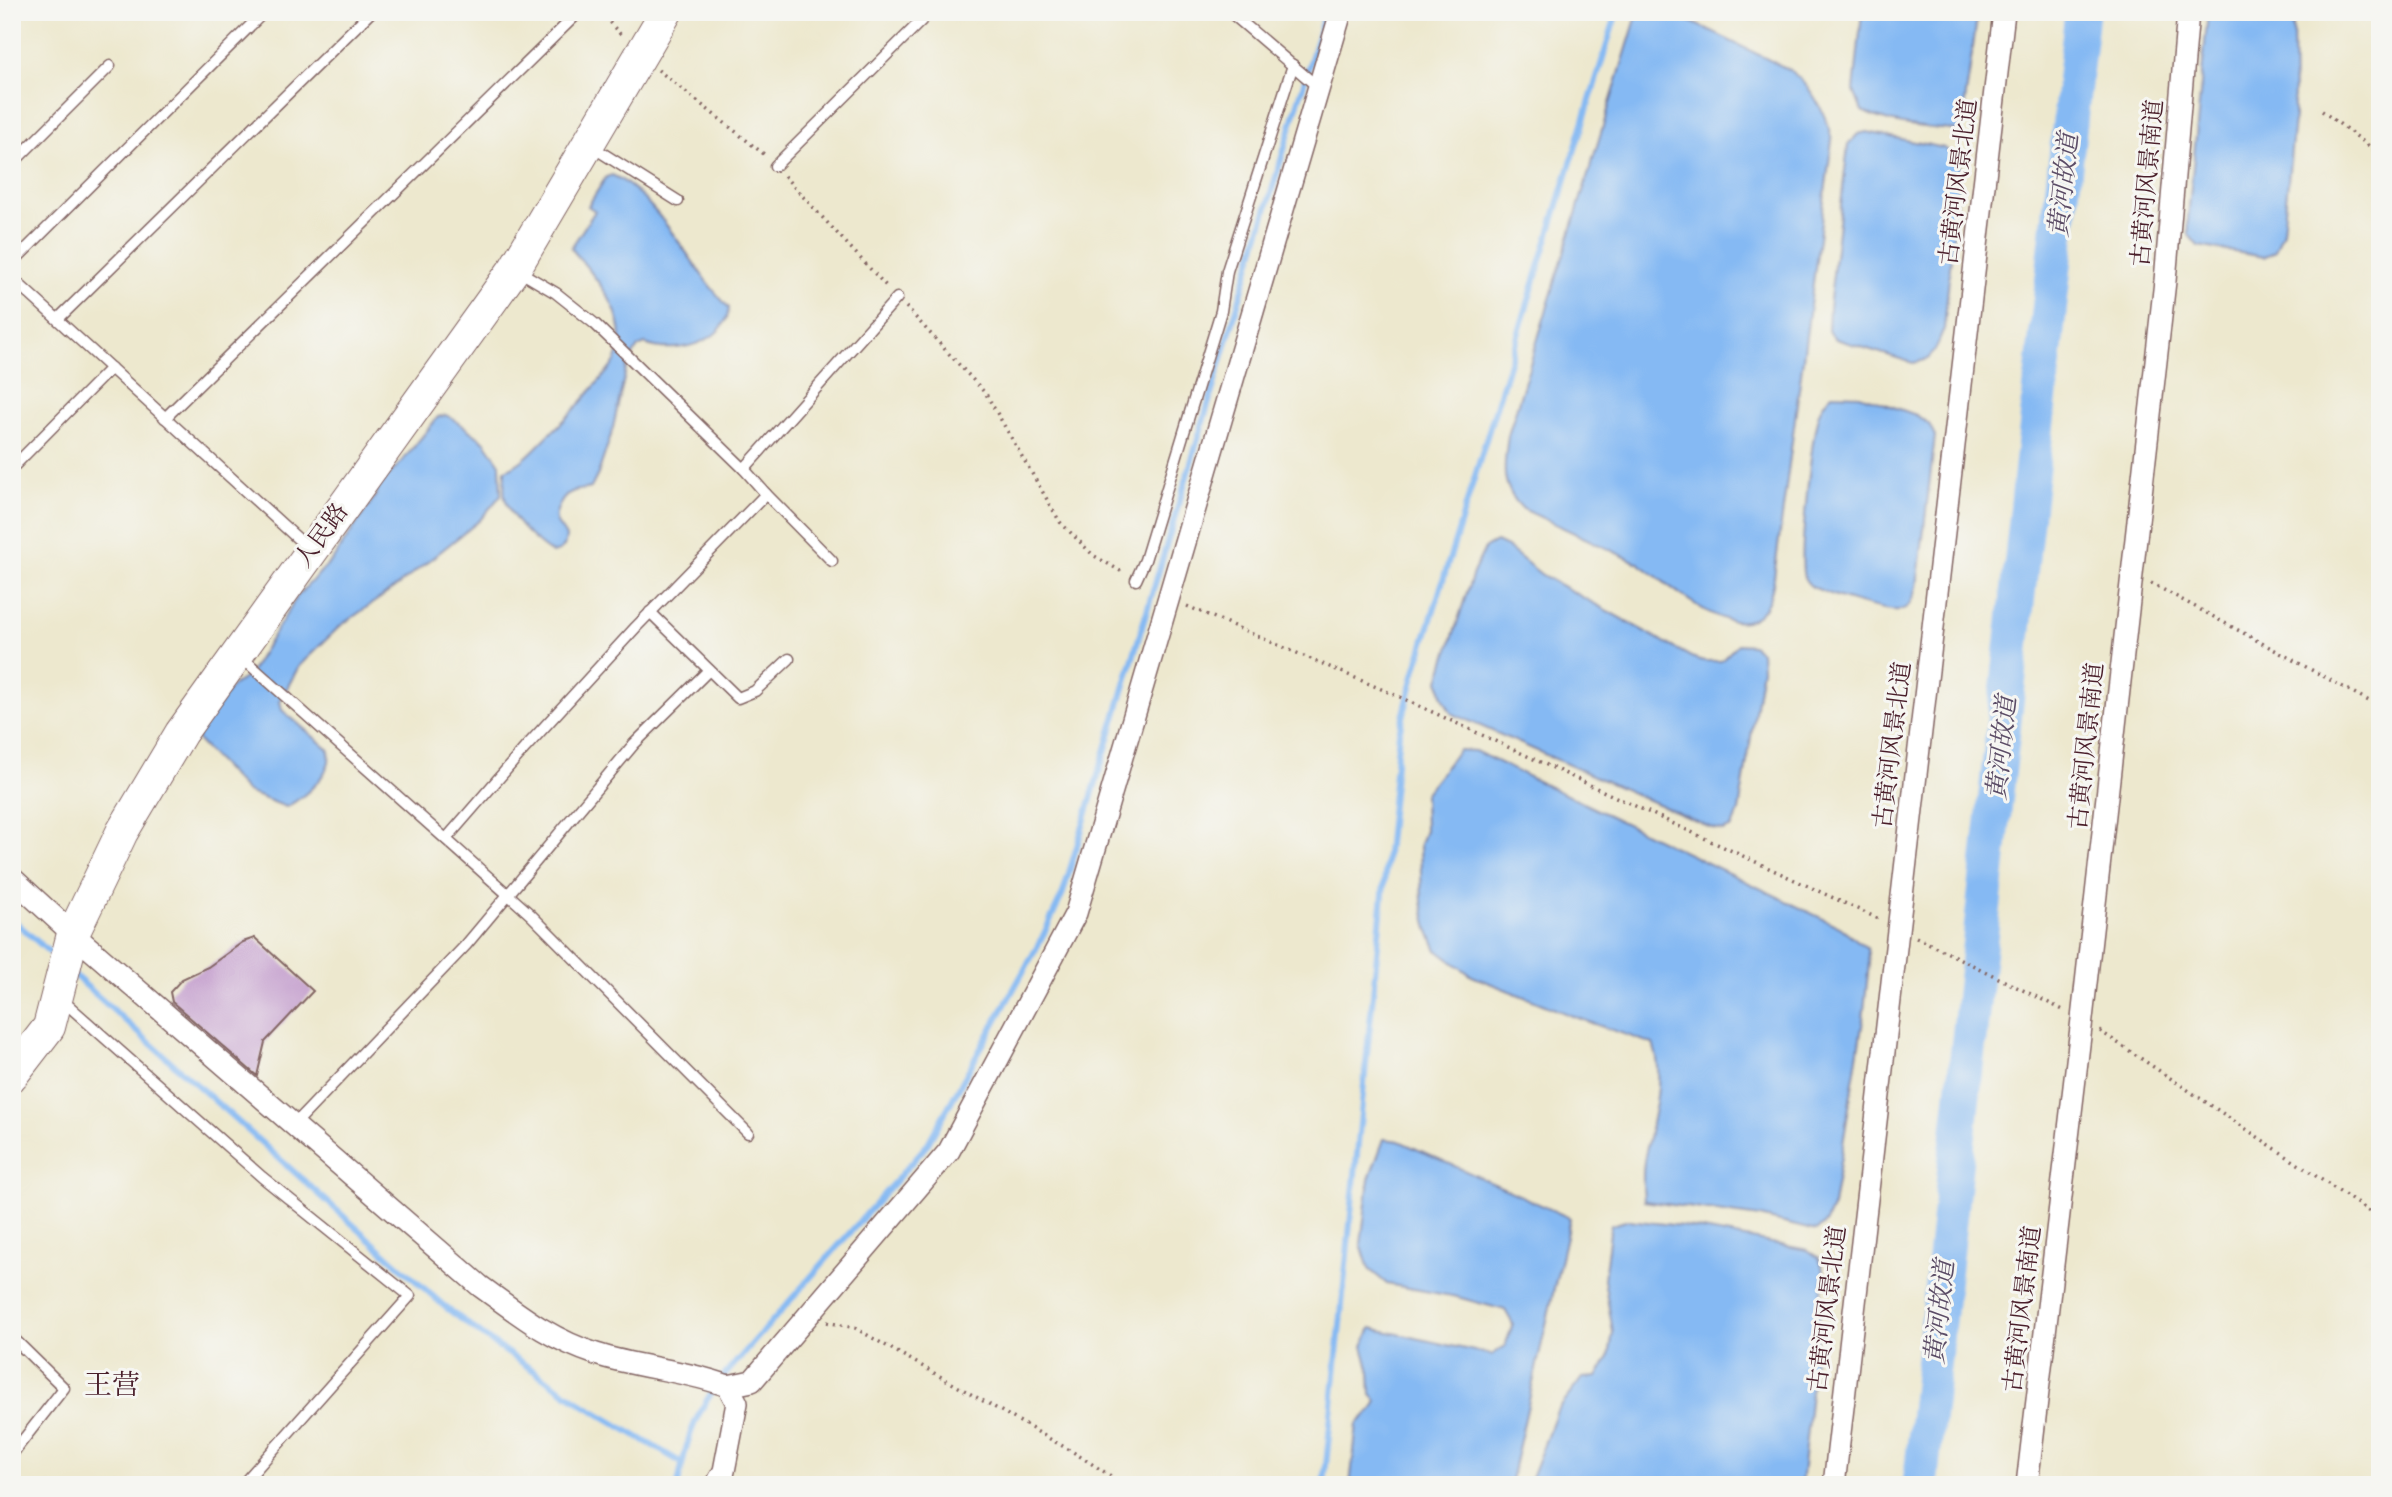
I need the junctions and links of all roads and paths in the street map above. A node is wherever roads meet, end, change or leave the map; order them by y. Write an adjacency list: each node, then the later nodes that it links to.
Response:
1 (264, 12): 19 (lane)
2 (371, 12): 23 (lane)
3 (579, 12): 25 (lane)
4 (666, 12): 14 (street, 人民路)
5 (1230, 12): 11 (lane)
6 (1341, 12): 12 (street)
7 (2004, 12): 42 (street, 古黄河风景北道)
8 (2188, 12): 32 (street, 古黄河风景南道)
9 (925, 14): 17 (lane)
10 (110, 66): 16 (lane)
11 (1296, 68): 12 (lane); 31 (lane)
12 (1317, 86): 33 (street)
13 (2322, 111): 15 (path)
14 (589, 145): 18 (lane); 20 (street, 人民路)
15 (2380, 154)
16 (12, 164)
17 (775, 166)
18 (678, 201)
19 (12, 263)
20 (515, 268): 27 (lane); 29 (street, 人民路)
21 (12, 278): 23 (lane)
22 (897, 298): 27 (lane)
23 (58, 319): 24 (lane)
24 (111, 368): 25 (lane); 26 (lane)
25 (165, 418): 29 (lane)
26 (12, 468)
27 (744, 469): 28 (lane)
28 (766, 494): 30 (lane); 34 (lane)
29 (310, 550): 35 (street, 人民路)
30 (832, 561)
31 (1136, 580)
32 (2131, 580): 38 (path); 44 (street, 古黄河风景南道)
33 (1169, 598): 42 (path); 49 (street)
34 (650, 612): 37 (lane); 39 (lane)
35 (237, 654): 39 (lane); 43 (street, 人民路)
36 (789, 659): 37 (lane)
37 (709, 670): 41 (lane)
38 (2380, 707)
39 (446, 839): 41 (lane)
40 (12, 878): 43 (street)
41 (509, 895): 46 (lane); 47 (lane)
42 (1905, 931): 44 (path); 56 (street, 古黄河风景北道)
43 (64, 965): 45 (street, 人民路); 46 (street); 53 (lane)
44 (2082, 1019): 48 (path); 57 (street, 古黄河风景南道)
45 (12, 1075)
46 (294, 1125): 51 (street)
47 (748, 1133)
48 (2380, 1219)
49 (807, 1317): 51 (street); 55 (path)
50 (12, 1337): 52 (lane)
51 (722, 1384): 54 (street)
52 (12, 1454)
53 (242, 1485)
54 (716, 1485)
55 (1125, 1485)
56 (1834, 1485)
57 (2027, 1485)

